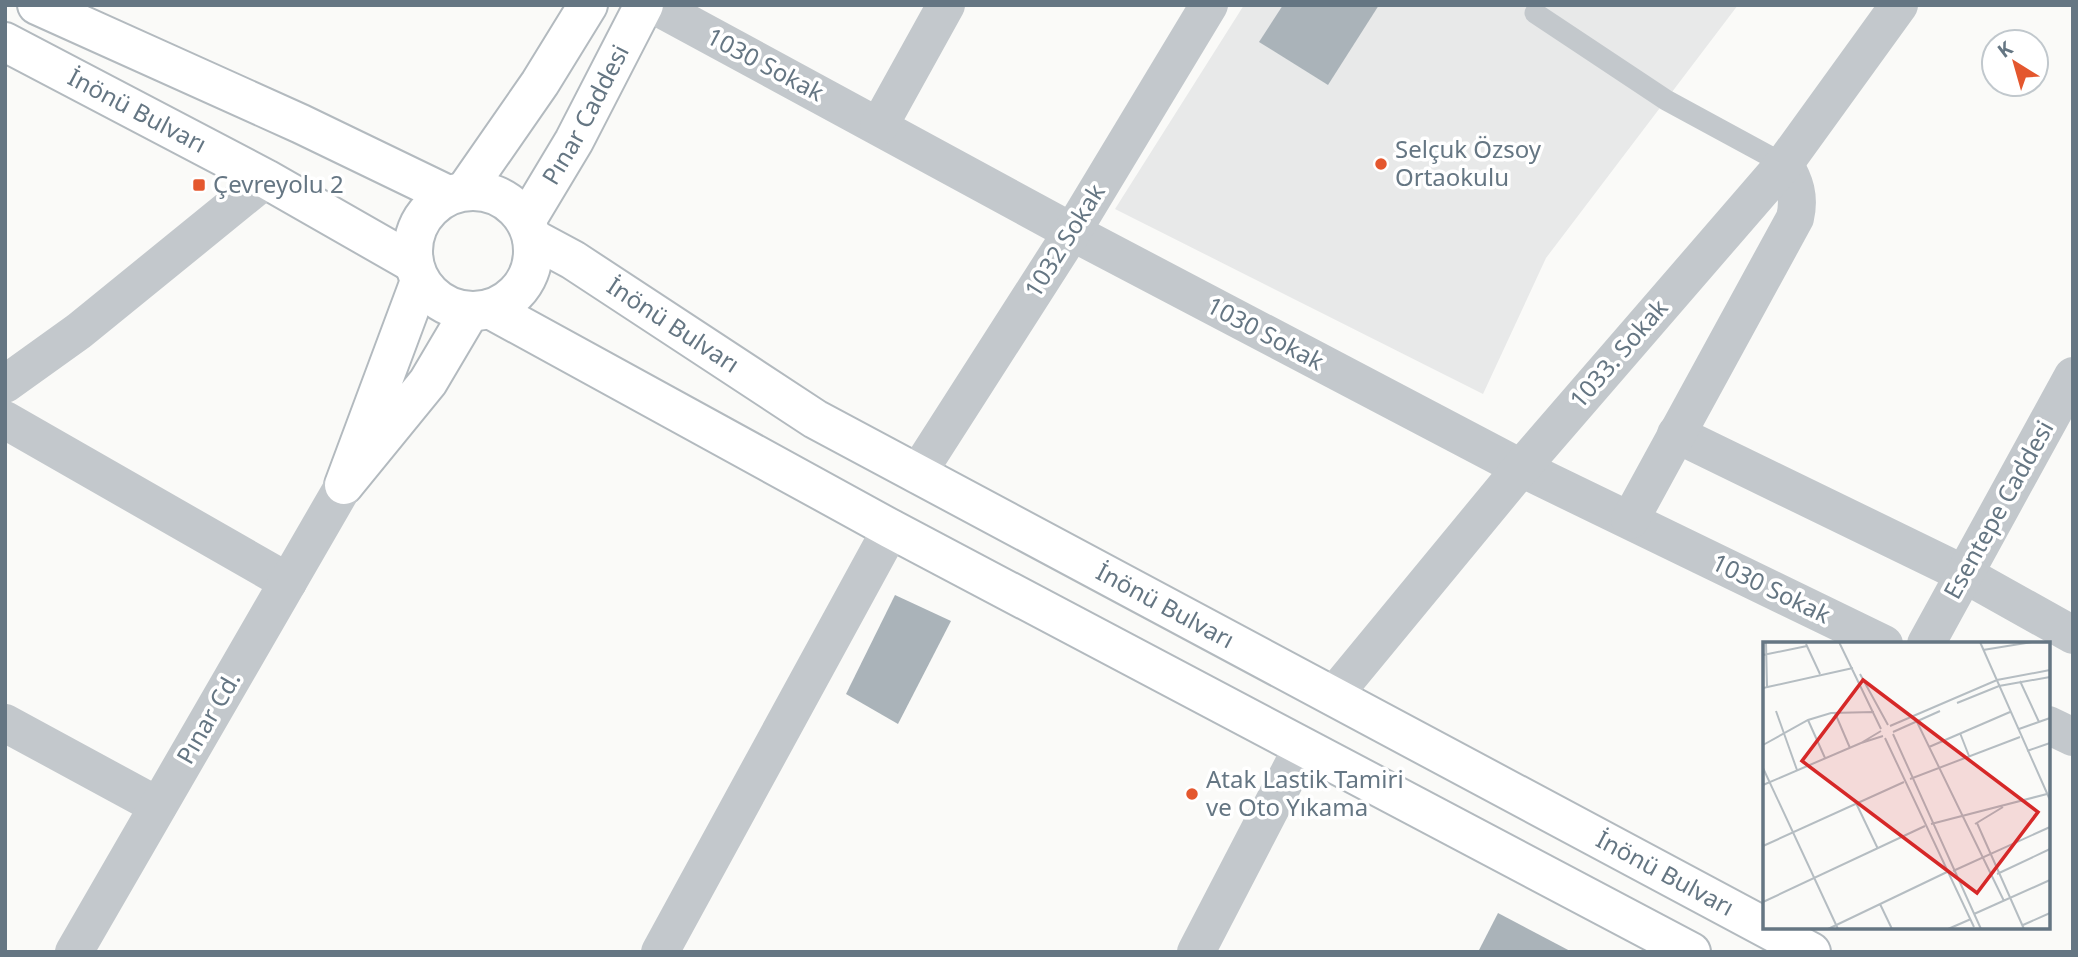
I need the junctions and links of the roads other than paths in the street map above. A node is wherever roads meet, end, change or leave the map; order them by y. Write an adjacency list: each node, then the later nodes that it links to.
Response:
1 (37, 5): 13 (main road, İnönü Bulvarı)
2 (588, 5): 13 (main road)
3 (644, 5): 14 (main road, Pınar Caddesi)
4 (654, 5): 10 (street, 1030 Sokak)
5 (946, 5): 10 (street)
6 (1209, 5): 15 (street, 1032 Sokak)
7 (1899, 5): 11 (street, 1033. Sokak)
8 (1535, 13): 11 (lane)
9 (5, 43): 12 (main road, İnönü Bulvarı)
10 (879, 126): 15 (street, 1030 Sokak)
11 (1784, 164): 21 (street); 22 (street, 1033. Sokak)
12 (266, 179): 16 (main road, İnönü Bulvarı); 19 (street)
13 (457, 193): 14 (main road); 16 (main road)
14 (529, 229): 17 (main road); 23 (main road, İnönü Bulvarı)
15 (1072, 232): 22 (street, 1030 Sokak); 23 (street, 1032 Sokak)
16 (416, 272): 17 (main road); 24 (main road)
17 (480, 310): 24 (main road); 26 (main road)
18 (2073, 376): 27 (street, Esentepe Caddesi)
19 (5, 384)
20 (5, 420): 28 (street)
21 (1676, 434): 25 (street); 27 (street)
22 (1521, 468): 25 (street, 1030 Sokak); 32 (street, 1033. Sokak)
23 (917, 474): 32 (main road, İnönü Bulvarı)
24 (344, 485): 28 (street, Pınar Cd.)
25 (1630, 520): 30 (street, 1030 Sokak)
26 (891, 529): 36 (main road); 40 (street)
27 (1964, 575): 29 (street); 31 (street, Esentepe Caddesi)
28 (288, 582): 37 (street, Pınar Cd.)
29 (2073, 635)
30 (1880, 642)
31 (1927, 642)
32 (1333, 696): 36 (main road); 38 (main road, İnönü Bulvarı)
33 (5, 723): 37 (street)
34 (2050, 725): 35 (street)
35 (2073, 737)
36 (1303, 748): 41 (street); 42 (main road)
37 (158, 806): 39 (street, Pınar Cd.)
38 (1766, 937): 43 (main road, İnönü Bulvarı)
39 (74, 952)
40 (660, 952)
41 (1196, 952)
42 (1692, 952)
43 (1811, 952)

